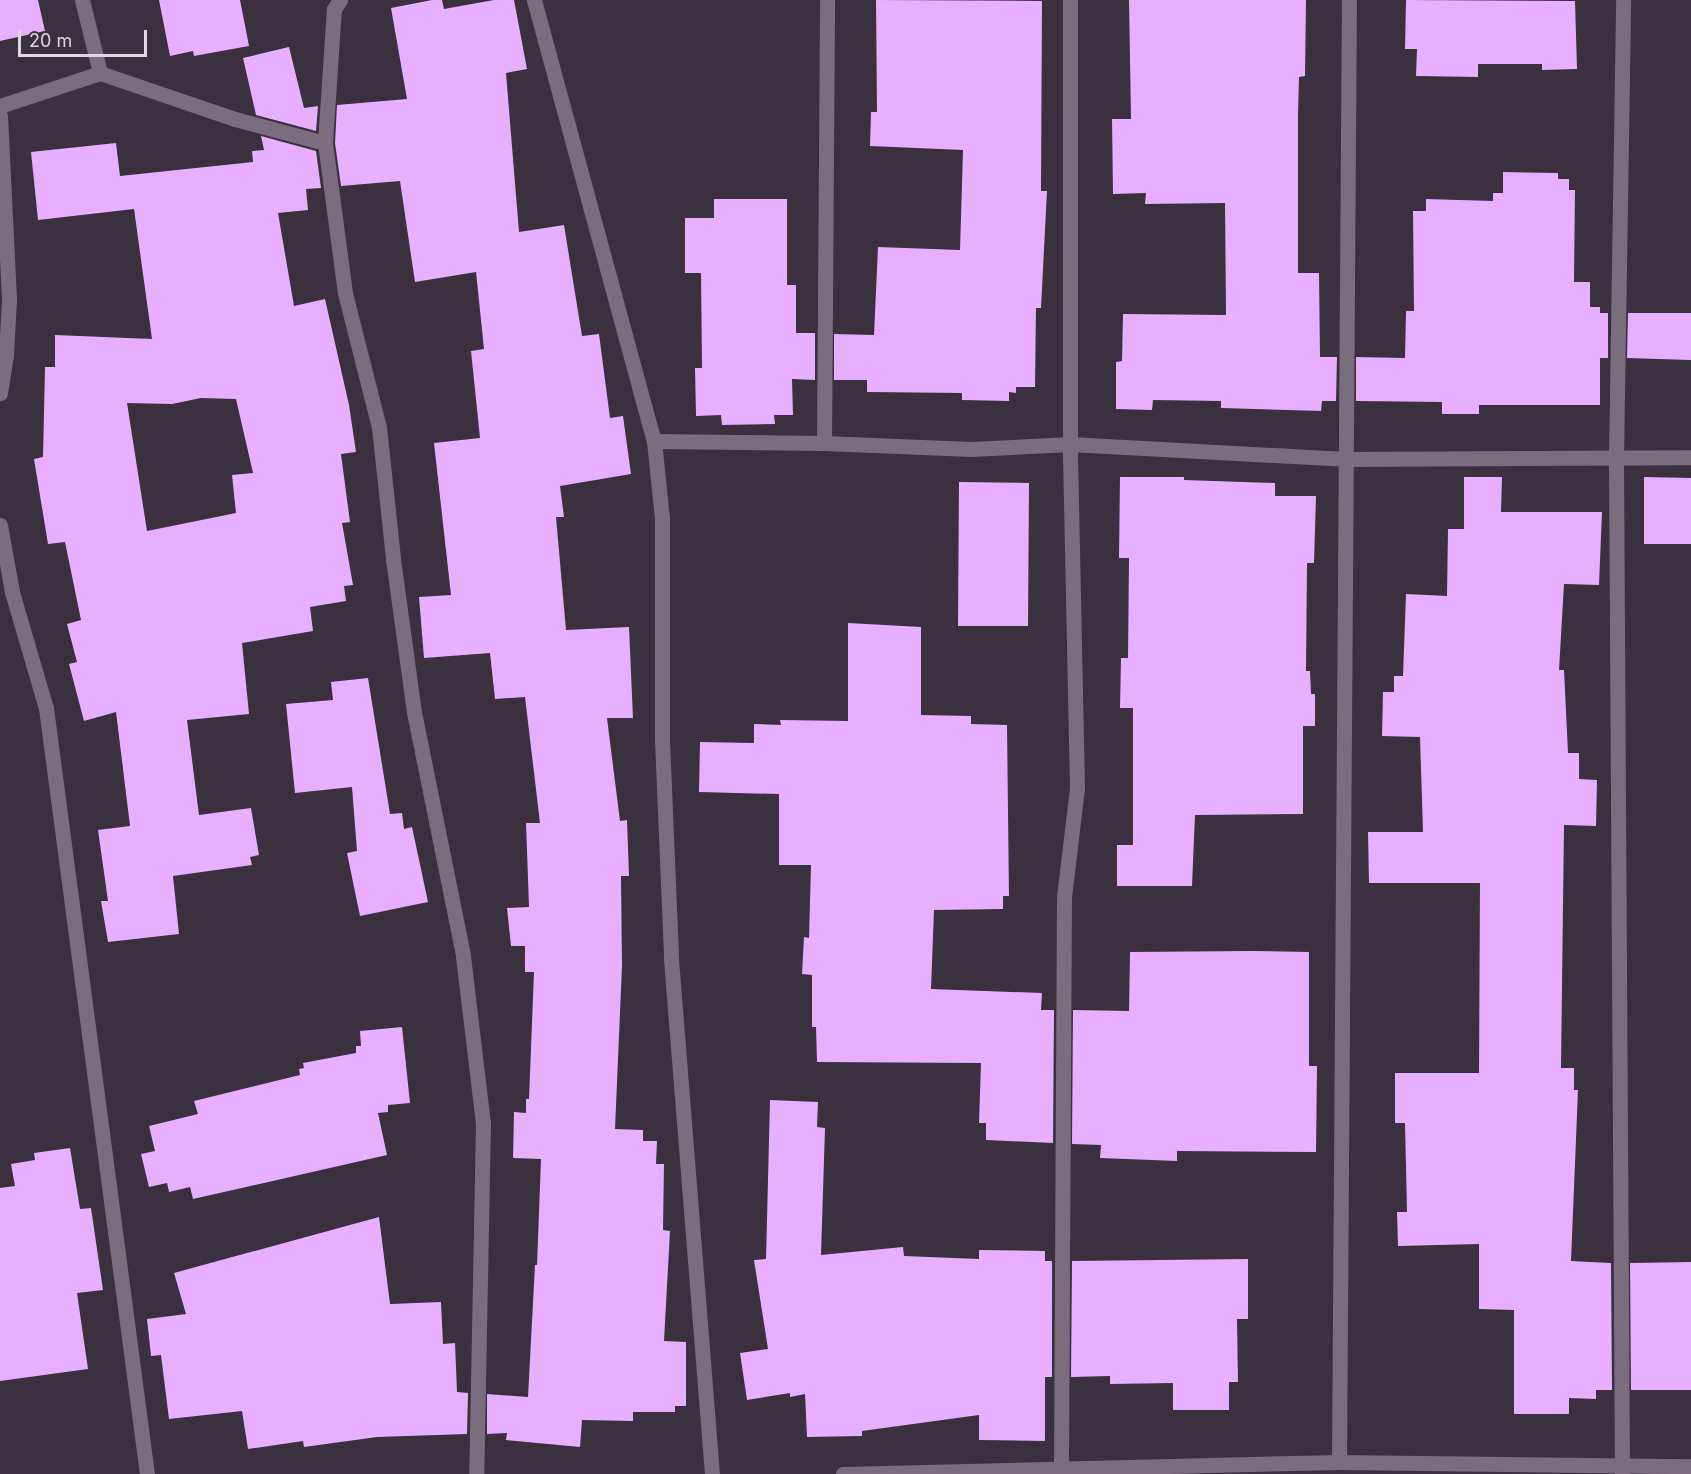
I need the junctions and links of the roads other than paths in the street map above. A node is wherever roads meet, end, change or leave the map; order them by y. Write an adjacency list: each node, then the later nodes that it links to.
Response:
1 (82, 0): 8 (street)
2 (340, 0): 11 (street)
3 (534, 0): 14 (street)
4 (827, 0): 15 (street)
5 (1070, 0): 16 (street)
6 (1349, 0): 19 (street)
7 (1623, 0): 17 (street)
8 (100, 73): 9 (street); 11 (street)
9 (0, 106)
10 (0, 115): 12 (street)
11 (325, 143): 27 (street)
12 (4, 323): 13 (street)
13 (0, 394)
14 (654, 441): 15 (street); 28 (street)
15 (824, 443): 16 (street)
16 (1070, 444): 19 (street); 23 (street)
17 (1616, 457): 18 (street); 19 (street); 24 (street)
18 (1691, 457)
19 (1345, 459): 21 (street)
20 (0, 525): 26 (street)
21 (1339, 1462): 23 (street); 24 (street)
22 (1691, 1466): 24 (street)
23 (1061, 1467): 25 (street)
24 (1622, 1469)
25 (960, 1473): 29 (street)
26 (147, 1474)
27 (476, 1474)
28 (712, 1474)
29 (843, 1474)

